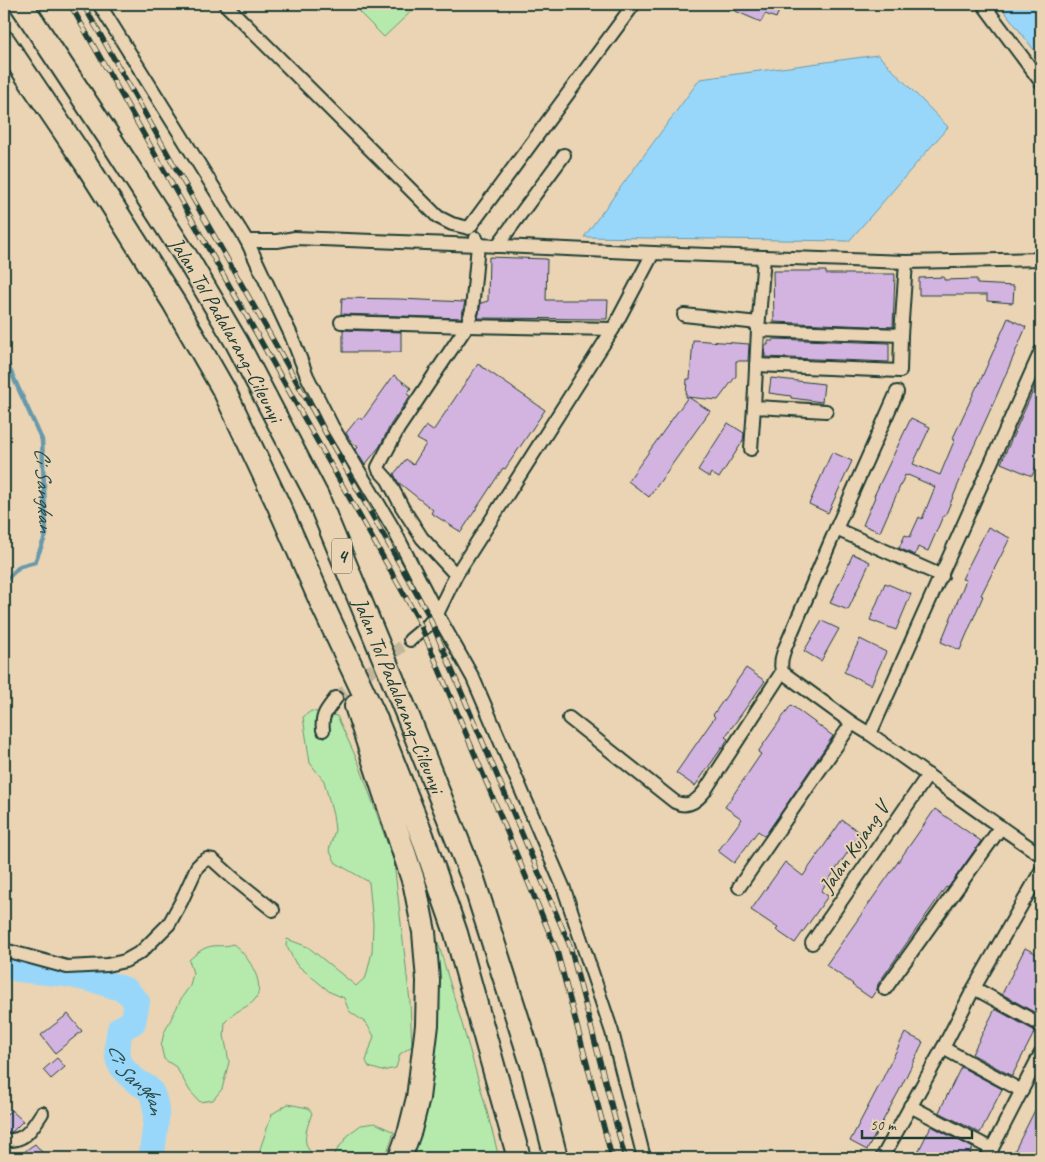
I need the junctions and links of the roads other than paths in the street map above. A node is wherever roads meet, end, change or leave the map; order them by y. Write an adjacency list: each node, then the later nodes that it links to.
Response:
1 (21, 4): 61 (highway, Jalan Tol Padalarang–Cileunyi / 4)
2 (100, 4): 10 (street)
3 (225, 4): 9 (street)
4 (634, 4): 9 (street)
5 (983, 4): 7 (street)
6 (4, 42): 32 (highway, Jalan Tol Padalarang–Cileunyi / 4)
7 (1041, 82)
8 (564, 155): 12 (street)
9 (469, 228): 11 (street)
10 (248, 241): 11 (street); 33 (street)
11 (478, 245): 12 (street); 19 (street)
12 (497, 246): 13 (street)
13 (653, 254): 14 (street); 21 (street)
14 (764, 257): 16 (street); 20 (street)
15 (1041, 259): 16 (street)
16 (906, 262): 22 (street)
17 (684, 315): 20 (street)
18 (341, 322): 19 (street)
19 (467, 326): 21 (street); 30 (street)
20 (758, 327): 22 (street); 24 (street)
21 (613, 329): 30 (street)
22 (901, 335): 24 (street)
23 (1041, 351): 31 (street)
24 (756, 365): 26 (street)
25 (897, 392): 29 (street)
26 (754, 407): 27 (street); 28 (street)
27 (826, 412)
28 (751, 449)
29 (836, 529): 31 (street); 35 (street)
30 (456, 575): 33 (street)
31 (942, 576): 40 (street)
32 (323, 606): 59 (highway); 60 (highway, Jalan Tol Padalarang–Cileunyi / 4)
33 (437, 614): 34 (street); 62 (street)
34 (410, 640)
35 (782, 672): 37 (street); 38 (street)
36 (336, 698): 39 (street)
37 (569, 718)
38 (852, 723): 40 (street); 45 (street)
39 (323, 730)
40 (870, 734): 41 (street)
41 (928, 775): 42 (street); 47 (street, Jalan Kujang V)
42 (1000, 828): 43 (street); 50 (street)
43 (1041, 855)
44 (1041, 871): 49 (street)
45 (739, 887)
46 (273, 910): 48 (street)
47 (812, 943)
48 (4, 952)
49 (974, 988): 51 (street); 52 (street)
50 (885, 989)
51 (1041, 1025)
52 (943, 1048): 54 (street); 55 (street)
53 (1041, 1053): 54 (street)
54 (1022, 1091): 58 (street)
55 (910, 1106): 58 (street); 63 (street)
56 (42, 1113): 57 (street)
57 (4, 1140)
58 (989, 1154)
59 (400, 1158)
60 (519, 1158)
61 (556, 1158)
62 (644, 1158)
63 (882, 1158)

